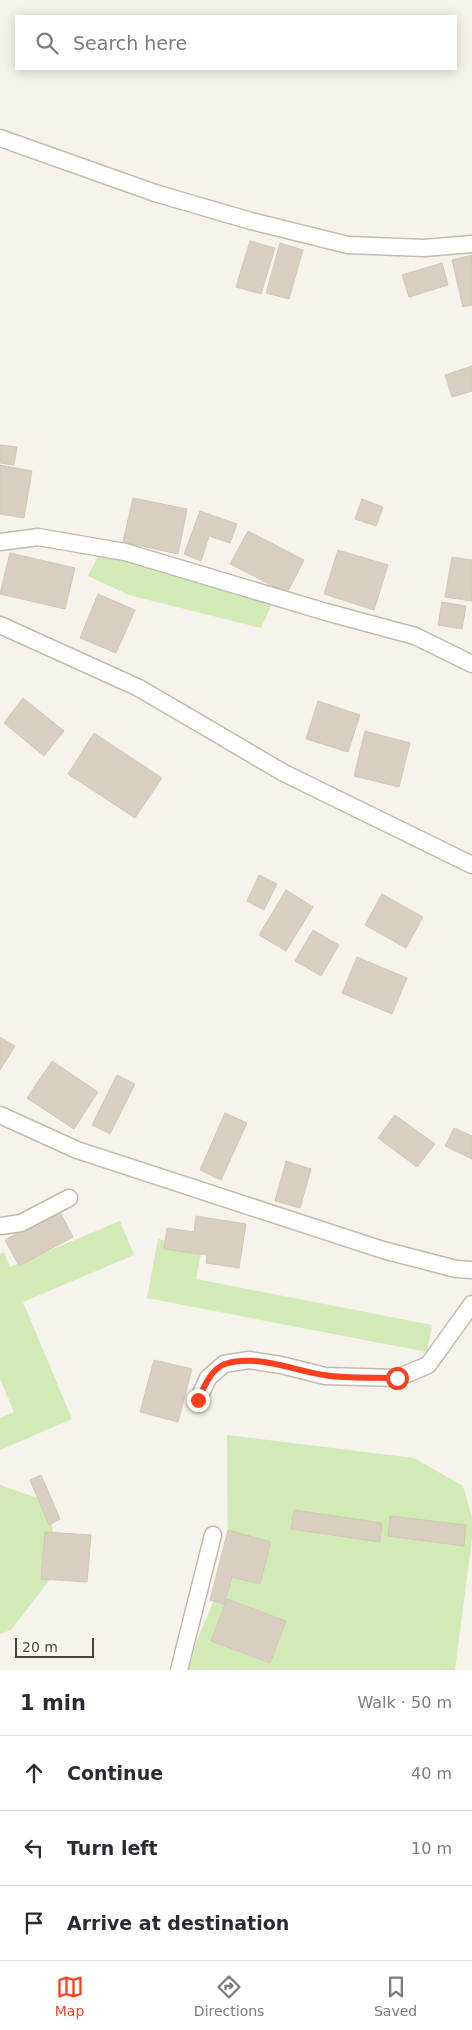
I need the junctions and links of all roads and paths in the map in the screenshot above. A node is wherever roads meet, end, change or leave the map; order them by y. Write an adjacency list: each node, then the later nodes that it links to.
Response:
1 (0, 138): 2 (lane)
2 (472, 244)
3 (0, 542): 5 (lane)
4 (0, 625): 6 (lane)
5 (472, 664)
6 (472, 865)
7 (0, 1115): 10 (lane)
8 (69, 1198): 9 (lane)
9 (0, 1226)
10 (472, 1270)
11 (472, 1304): 12 (lane)
12 (198, 1400)
13 (213, 1536): 14 (lane)
14 (179, 1670)

